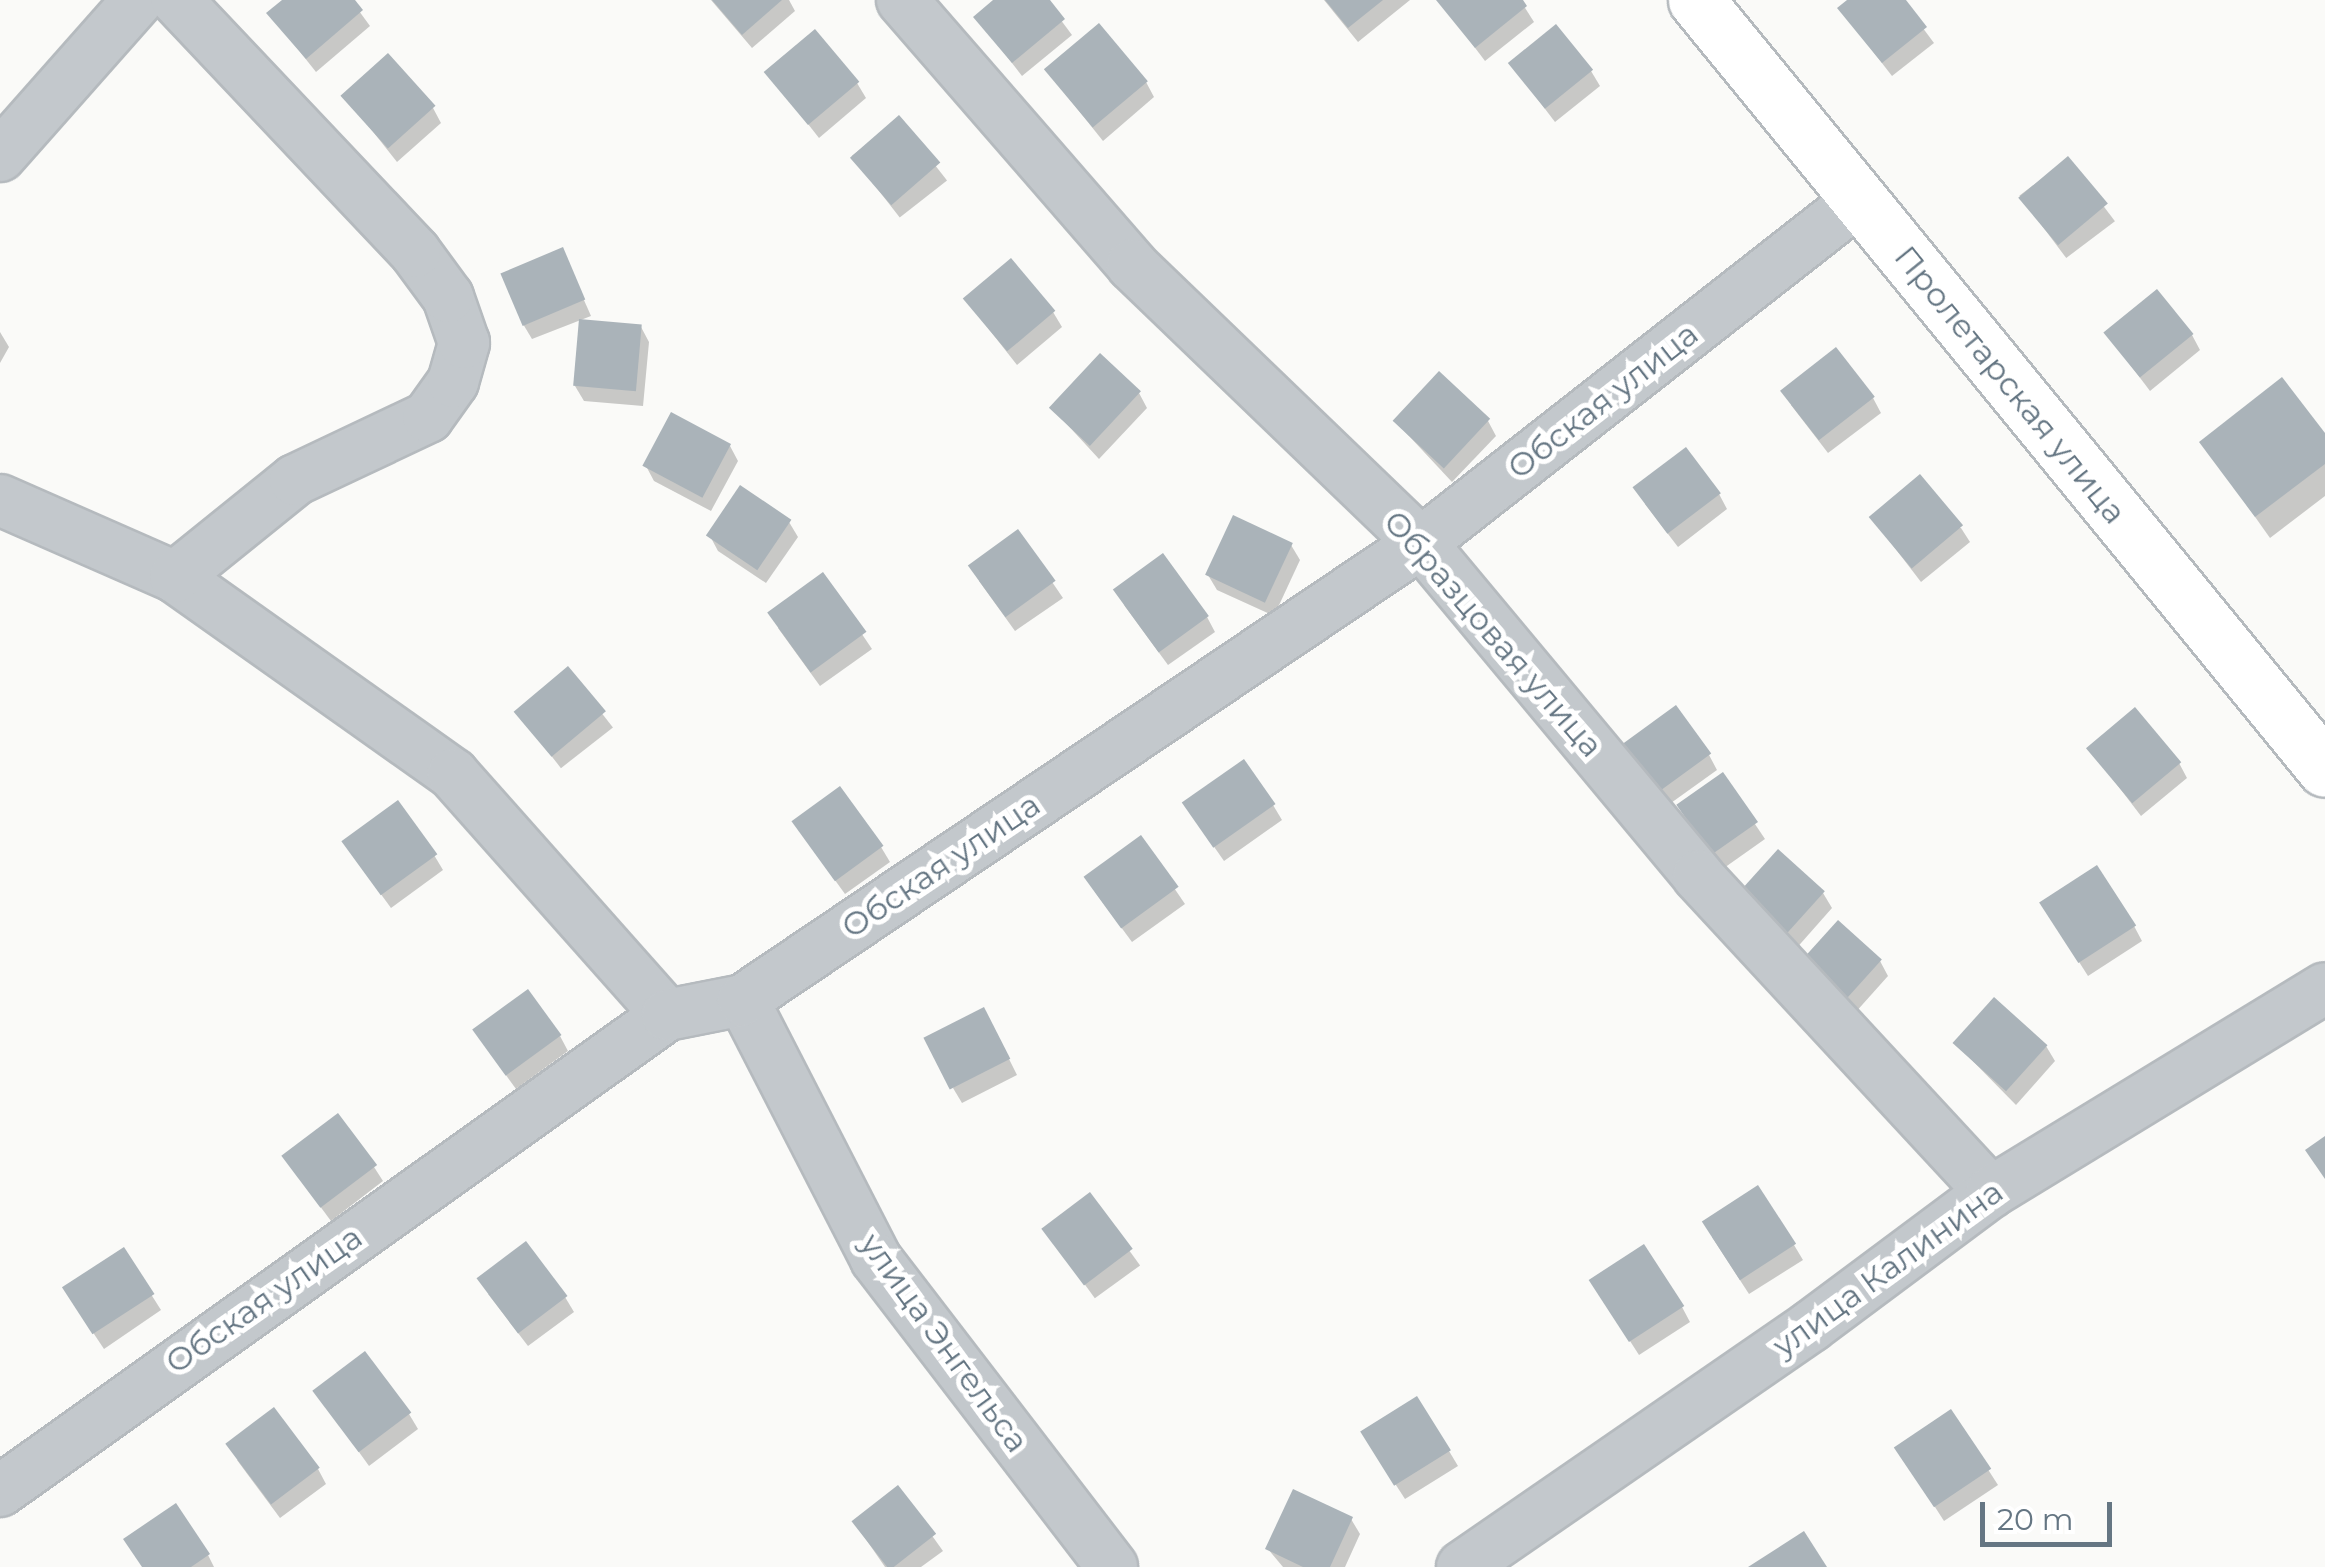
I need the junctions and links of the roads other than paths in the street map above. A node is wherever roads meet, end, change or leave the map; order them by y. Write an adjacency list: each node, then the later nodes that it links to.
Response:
1 (138, 0): 5 (street)
2 (902, 0): 8 (street, Образцовая улица)
3 (1696, 0): 6 (main road, Пролетарская улица)
4 (186, 3): 9 (street)
5 (0, 156)
6 (1860, 200): 8 (street, Обская улица); 10 (main road, Пролетарская улица)
7 (0, 500): 9 (street)
8 (1421, 543): 12 (street, Обская улица); 14 (street, Образцовая улица)
9 (175, 577): 13 (street)
10 (2325, 769)
11 (2325, 988): 14 (street, улица Калинина)
12 (743, 1000): 13 (street, Обская улица); 16 (street, улица Энгельса)
13 (667, 1015): 15 (street, Обская улица)
14 (1991, 1192): 17 (street, улица Калинина)
15 (0, 1490)
16 (1112, 1567)
17 (1462, 1567)

